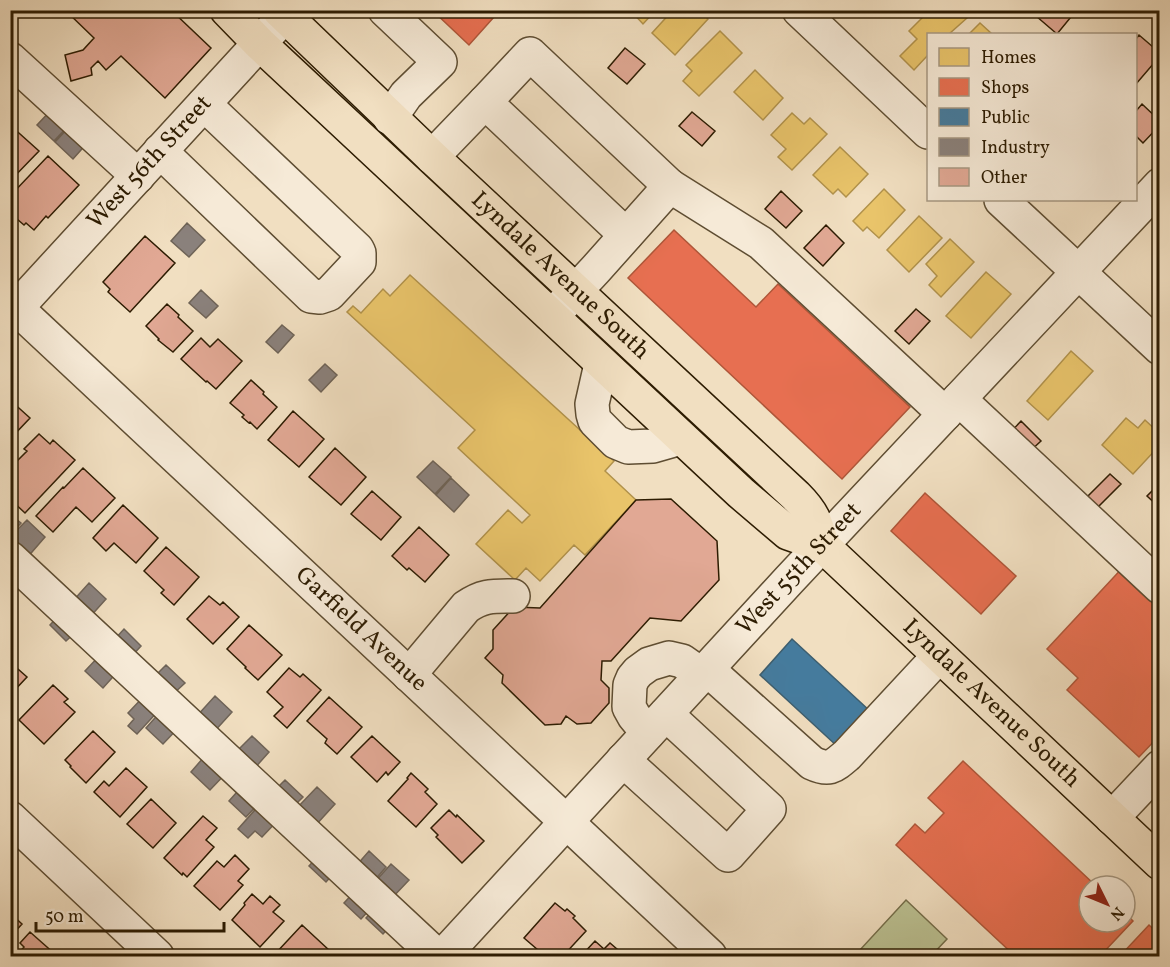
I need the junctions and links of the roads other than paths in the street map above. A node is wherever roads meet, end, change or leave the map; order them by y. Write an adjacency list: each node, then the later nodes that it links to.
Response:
1 (227, 10): 5 (main road, Lyndale Avenue South)
2 (385, 10): 9 (street)
3 (799, 10): 10 (street)
4 (284, 13): 5 (street, West 56th Street); 9 (main road, Lyndale Avenue South)
5 (260, 44): 8 (street, West 56th Street); 21 (main road, Lyndale Avenue South)
6 (10, 59): 13 (street)
7 (485, 102): 12 (street); 15 (street); 17 (street)
8 (204, 104): 11 (street, West 56th Street); 11 (street)
9 (390, 118): 12 (main road, Lyndale Avenue South)
10 (927, 131)
11 (160, 151): 13 (street, West 56th Street)
12 (432, 157): 19 (main road, Lyndale Avenue South)
13 (138, 176): 20 (street, West 56th Street)
14 (1160, 185): 18 (street, West 55th Street)
15 (670, 186): 17 (street); 24 (street)
16 (1001, 201): 18 (street)
17 (626, 235): 19 (street)
18 (1078, 272): 22 (street); 24 (street, West 55th Street)
19 (576, 291): 21 (street); 26 (main road, Lyndale Avenue South)
20 (13, 308): 32 (street, Garfield Avenue)
21 (551, 317): 23 (main road, Lyndale Avenue South)
22 (1160, 348)
23 (601, 364): 25 (main road, Lyndale Avenue South); 25 (street)
24 (952, 407): 26 (street, West 55th Street); 28 (street)
25 (681, 438): 26 (main road, Lyndale Avenue South)
26 (822, 545): 30 (main road, Lyndale Avenue South); 31 (street, West 55th Street)
27 (10, 558): 41 (street)
28 (1160, 586)
29 (513, 596): 32 (street)
30 (939, 656): 31 (street); 37 (main road, Lyndale Avenue South)
31 (705, 672): 33 (street, West 55th Street); 33 (street)
32 (409, 675): 38 (street, Garfield Avenue)
33 (657, 724): 34 (street, West 55th Street); 34 (street)
34 (623, 760): 38 (street, West 55th Street)
35 (1160, 767): 37 (street)
36 (10, 818): 40 (street)
37 (1112, 818): 39 (main road, Lyndale Avenue South)
38 (567, 821): 42 (street, West 55th Street); 43 (street, Garfield Avenue)
39 (1160, 863)
40 (157, 957)
41 (437, 957)
42 (443, 957)
43 (710, 957)

